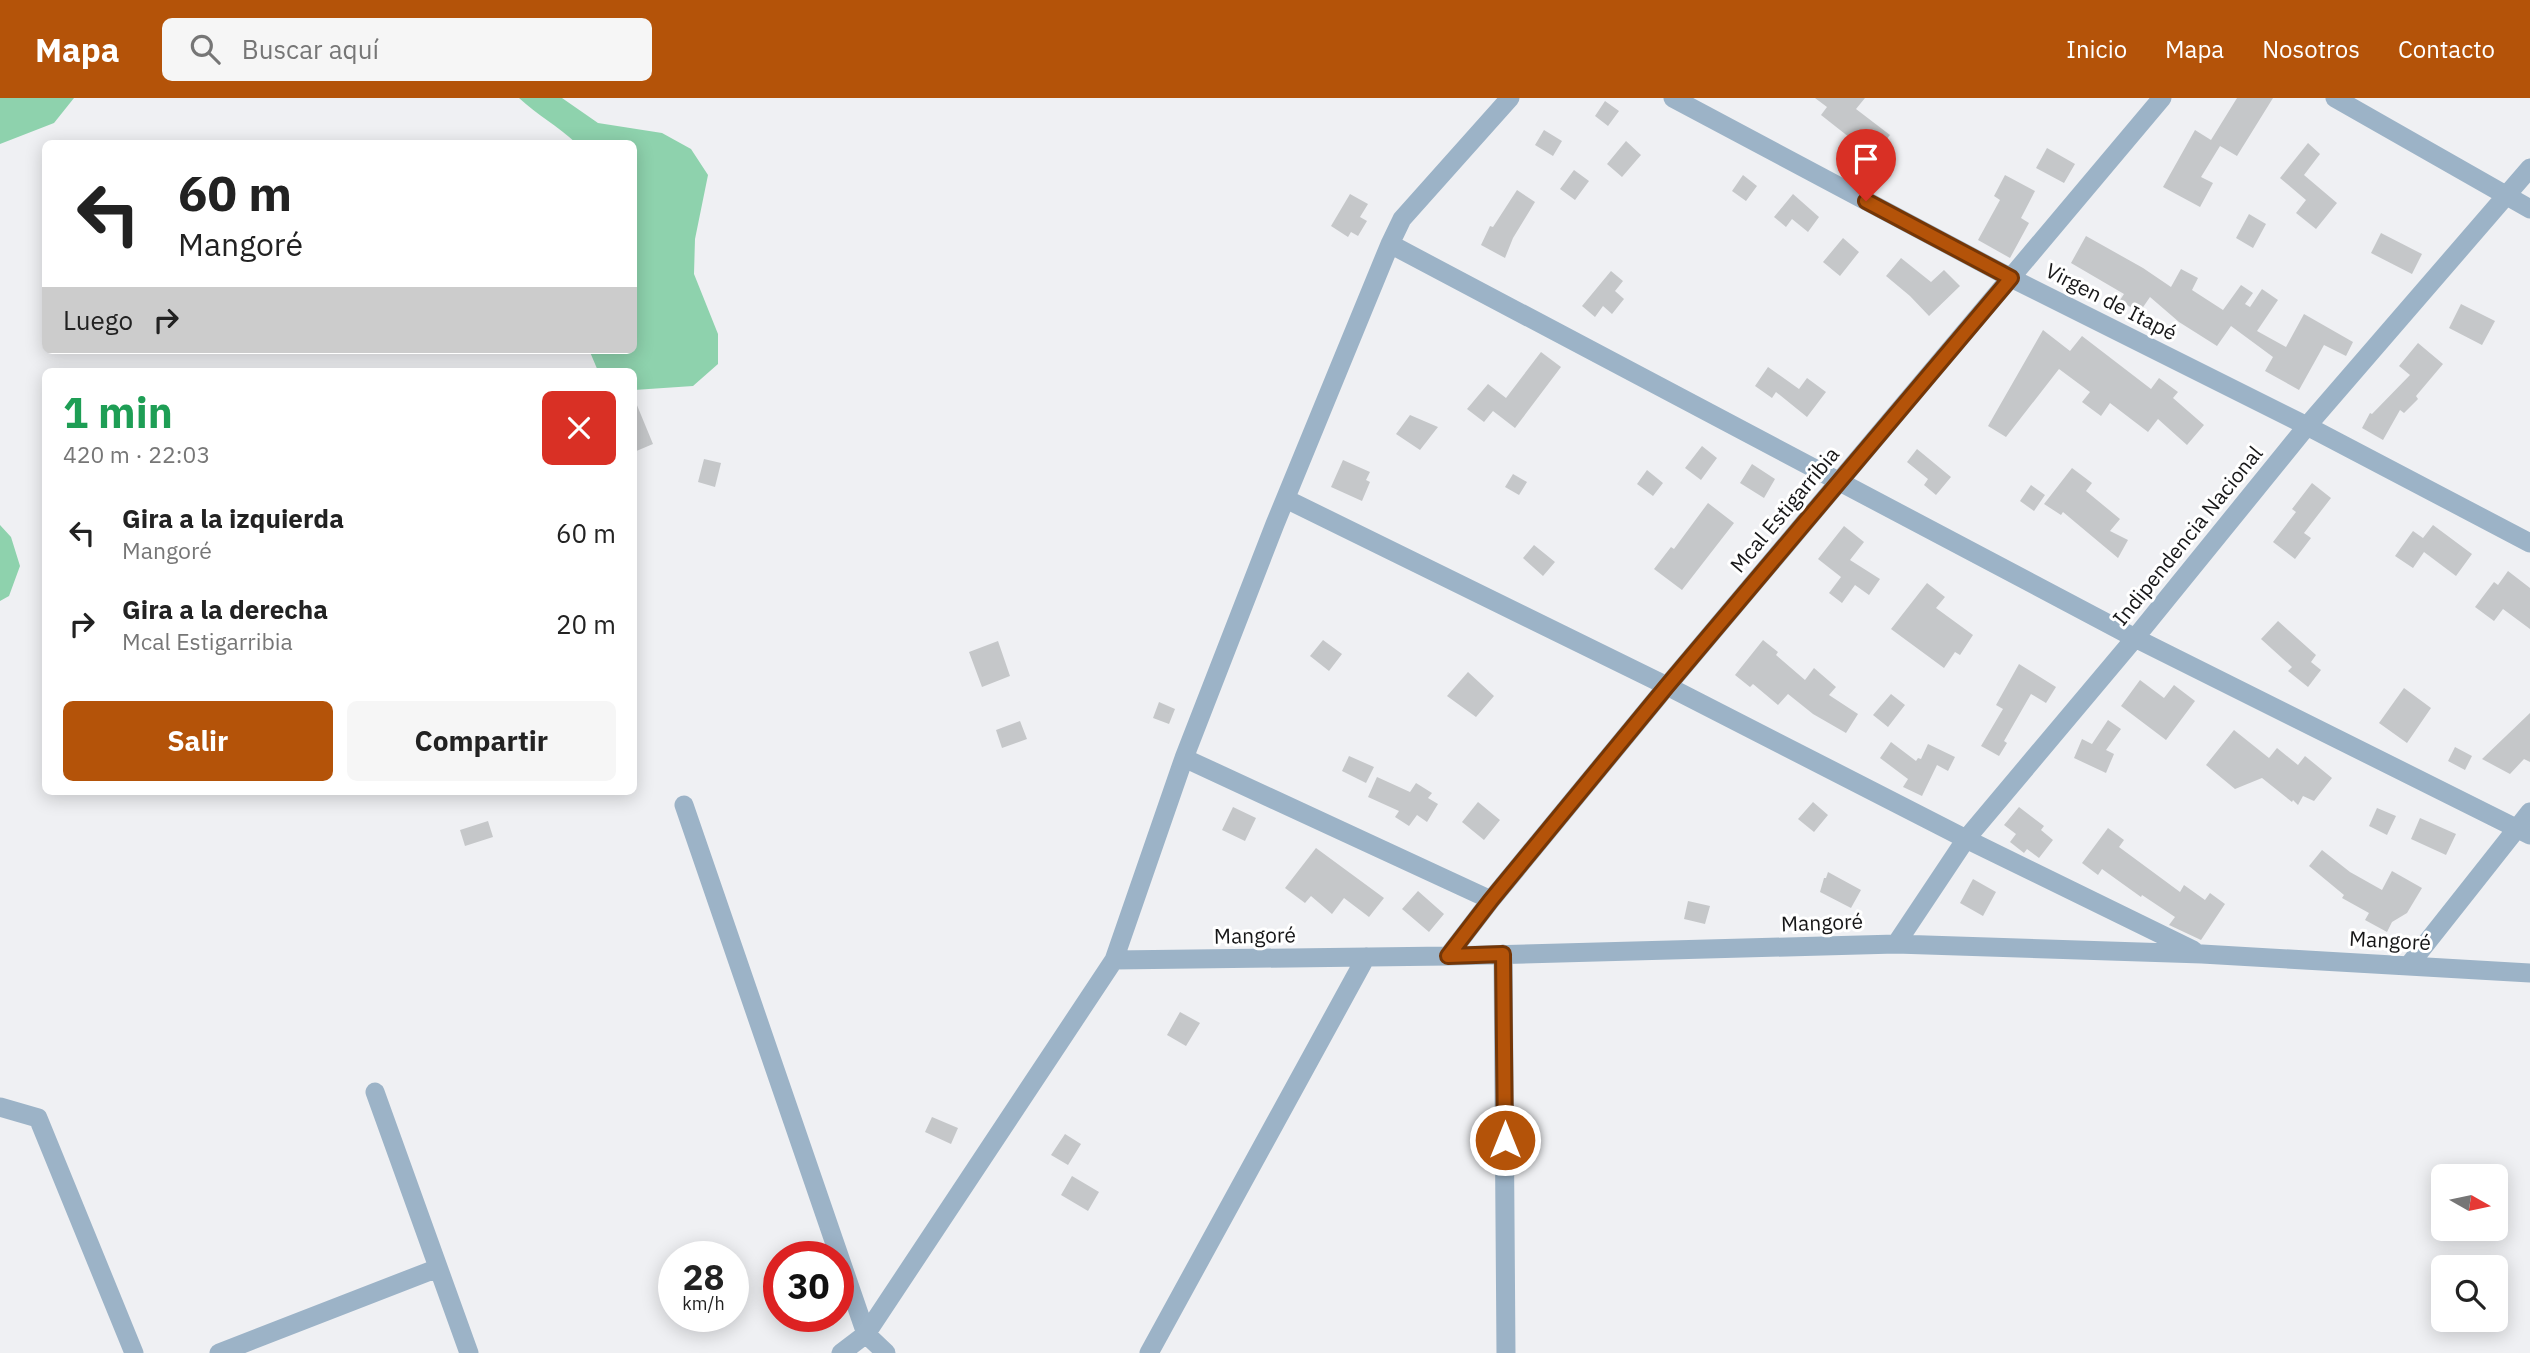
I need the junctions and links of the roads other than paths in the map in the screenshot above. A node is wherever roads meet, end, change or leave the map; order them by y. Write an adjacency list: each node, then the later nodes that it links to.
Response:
1 (1510, 98): 8 (street)
2 (1673, 98): 9 (street, Virgen de Itapé)
3 (2335, 98): 6 (street)
4 (2152, 101): 9 (street, Mcal Estigarribia)
5 (2530, 168): 6 (street, Indipendencia Nacional)
6 (2506, 197): 7 (street); 10 (street, Indipendencia Nacional)
7 (2530, 209)
8 (1390, 244): 11 (street); 12 (street)
9 (2011, 278): 10 (street, Virgen de Itapé); 11 (street, Mcal Estigarribia)
10 (2308, 426): 13 (street, Virgen de Itapé); 14 (street, Indipendencia Nacional)
11 (1838, 483): 14 (street); 15 (street, Mcal Estigarribia)
12 (1286, 499): 15 (street); 16 (street)
13 (2530, 543)
14 (2135, 638): 19 (street); 20 (street, Indipendencia Nacional)
15 (1667, 686): 20 (street); 21 (street, Mcal Estigarribia)
16 (1184, 758): 21 (street); 27 (street)
17 (684, 805): 33 (street)
18 (2530, 813): 19 (street)
19 (2524, 832): 28 (street)
20 (1966, 839): 22 (street, Indipendencia Nacional); 24 (street)
21 (1491, 900): 25 (street, Mcal Estigarribia)
22 (1896, 944): 23 (street, Mangoré); 24 (street, Mangoré)
23 (1503, 954): 25 (street, Mangoré); 40 (street)
24 (2202, 954): 28 (street, Mangoré)
25 (1448, 956): 26 (street, Mangoré)
26 (1366, 957): 27 (street, Mangoré); 39 (street)
27 (1114, 960): 33 (street)
28 (2409, 965): 29 (street, Mangoré)
29 (2530, 973)
30 (375, 1092): 32 (street)
31 (0, 1107): 34 (street)
32 (438, 1268): 35 (street); 36 (street)
33 (866, 1334): 37 (street); 38 (street)
34 (134, 1353)
35 (219, 1353)
36 (469, 1353)
37 (841, 1353)
38 (886, 1353)
39 (1149, 1353)
40 (1506, 1353)

